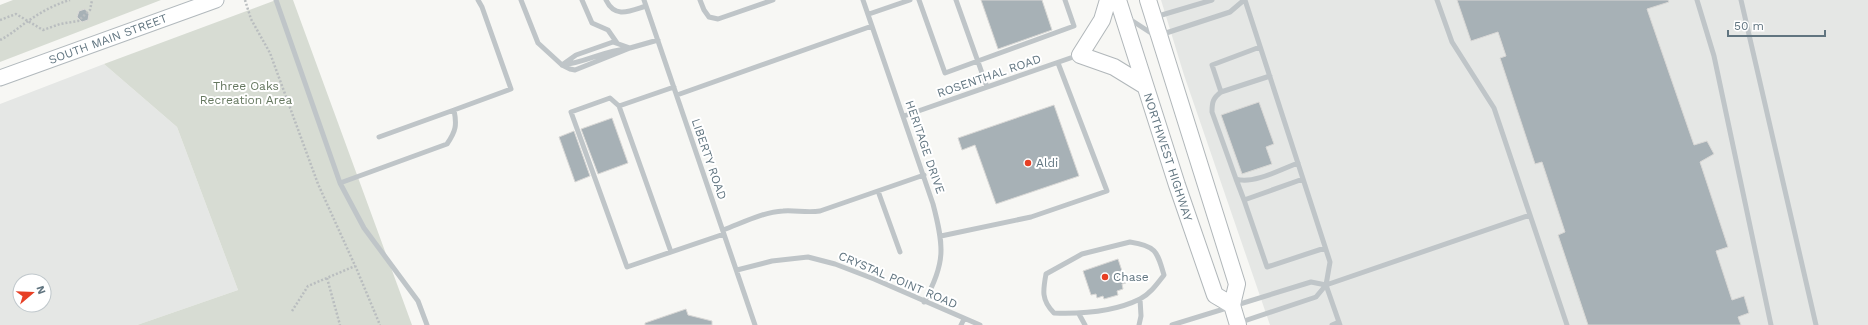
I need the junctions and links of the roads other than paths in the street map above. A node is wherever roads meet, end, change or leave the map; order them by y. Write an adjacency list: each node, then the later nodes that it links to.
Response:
1 (216, 0): 37 (street, SOUTH MAIN STREET)
2 (276, 0): 51 (lane)
3 (478, 0): 44 (lane)
4 (521, 0): 35 (lane)
5 (582, 0): 29 (lane)
6 (606, 0): 22 (lane)
7 (644, 0): 22 (lane, LIBERTY ROAD)
8 (700, 0): 9 (lane)
9 (773, 0)
10 (863, 0): 24 (lane, HERITAGE DRIVE)
11 (910, 0): 24 (lane)
12 (919, 0): 33 (lane)
13 (956, 0): 33 (lane)
14 (1065, 0): 33 (lane)
15 (1108, 0): 32 (main road)
16 (1148, 0): 25 (main road)
17 (1212, 0): 25 (lane)
18 (1244, 0): 27 (lane); 31 (lane)
19 (1437, 0): 54 (lane)
20 (1697, 0): 78 (lane)
21 (1741, 0): 79 (lane)
22 (646, 6): 28 (lane, LIBERTY ROAD)
23 (1120, 7): 27 (lane); 38 (main road, NORTHWEST HIGHWAY)
24 (868, 14): 26 (lane, HERITAGE DRIVE)
25 (1154, 17): 27 (main road)
26 (872, 26): 42 (lane); 45 (lane, HERITAGE DRIVE)
27 (1160, 35): 64 (main road)
28 (658, 40): 30 (lane); 39 (lane, LIBERTY ROAD)
29 (617, 43): 30 (lane); 35 (lane)
30 (630, 48): 35 (lane)
31 (1260, 48): 36 (lane); 41 (lane)
32 (1080, 55): 34 (lane, ROSENTHAL ROAD); 38 (main road)
33 (978, 62): 40 (lane)
34 (1058, 63): 40 (lane, ROSENTHAL ROAD); 56 (lane)
35 (562, 65)
36 (1270, 76): 41 (lane); 47 (lane)
37 (0, 78)
38 (1145, 86): 64 (main road, NORTHWEST HIGHWAY)
39 (674, 87): 42 (lane, LIBERTY ROAD); 43 (lane)
40 (987, 88): 45 (lane, ROSENTHAL ROAD)
41 (1221, 92): 49 (lane)
42 (677, 96): 55 (lane, LIBERTY ROAD)
43 (619, 106): 58 (lane); 58 (lane)
44 (454, 110): 46 (lane); 51 (lane)
45 (904, 116): 48 (lane, HERITAGE DRIVE)
46 (379, 137)
47 (1298, 163): 49 (lane); 50 (lane)
48 (924, 175): 52 (lane); 56 (lane, HERITAGE DRIVE)
49 (1236, 179): 53 (lane)
50 (1303, 179): 53 (lane); 57 (lane)
51 (340, 183): 69 (lane)
52 (878, 191): 55 (lane); 59 (lane)
53 (1244, 200): 57 (lane)
54 (1530, 215): 61 (lane); 77 (lane)
55 (724, 232): 58 (lane); 60 (lane, LIBERTY ROAD)
56 (941, 236): 63 (lane, HERITAGE DRIVE)
57 (1325, 248): 61 (lane)
58 (671, 252)
59 (900, 252)
60 (737, 270): 63 (lane, CRYSTAL POINT ROAD); 70 (lane, LIBERTY ROAD)
61 (1326, 285): 64 (lane); 67 (lane); 68 (lane)
62 (1140, 299): 65 (lane); 65 (lane); 74 (lane)
63 (924, 302): 66 (lane, CRYSTAL POINT ROAD)
64 (1232, 306): 67 (main road); 75 (lane)
65 (1079, 314): 73 (lane)
66 (964, 319): 71 (lane); 72 (lane, CRYSTAL POINT ROAD)
67 (1236, 324)
68 (1339, 324): 76 (lane)
69 (427, 325)
70 (755, 325)
71 (961, 325)
72 (980, 325)
73 (1085, 325)
74 (1139, 325)
75 (1172, 325)
76 (1332, 325)
77 (1568, 325)
78 (1771, 325)
79 (1816, 325)

